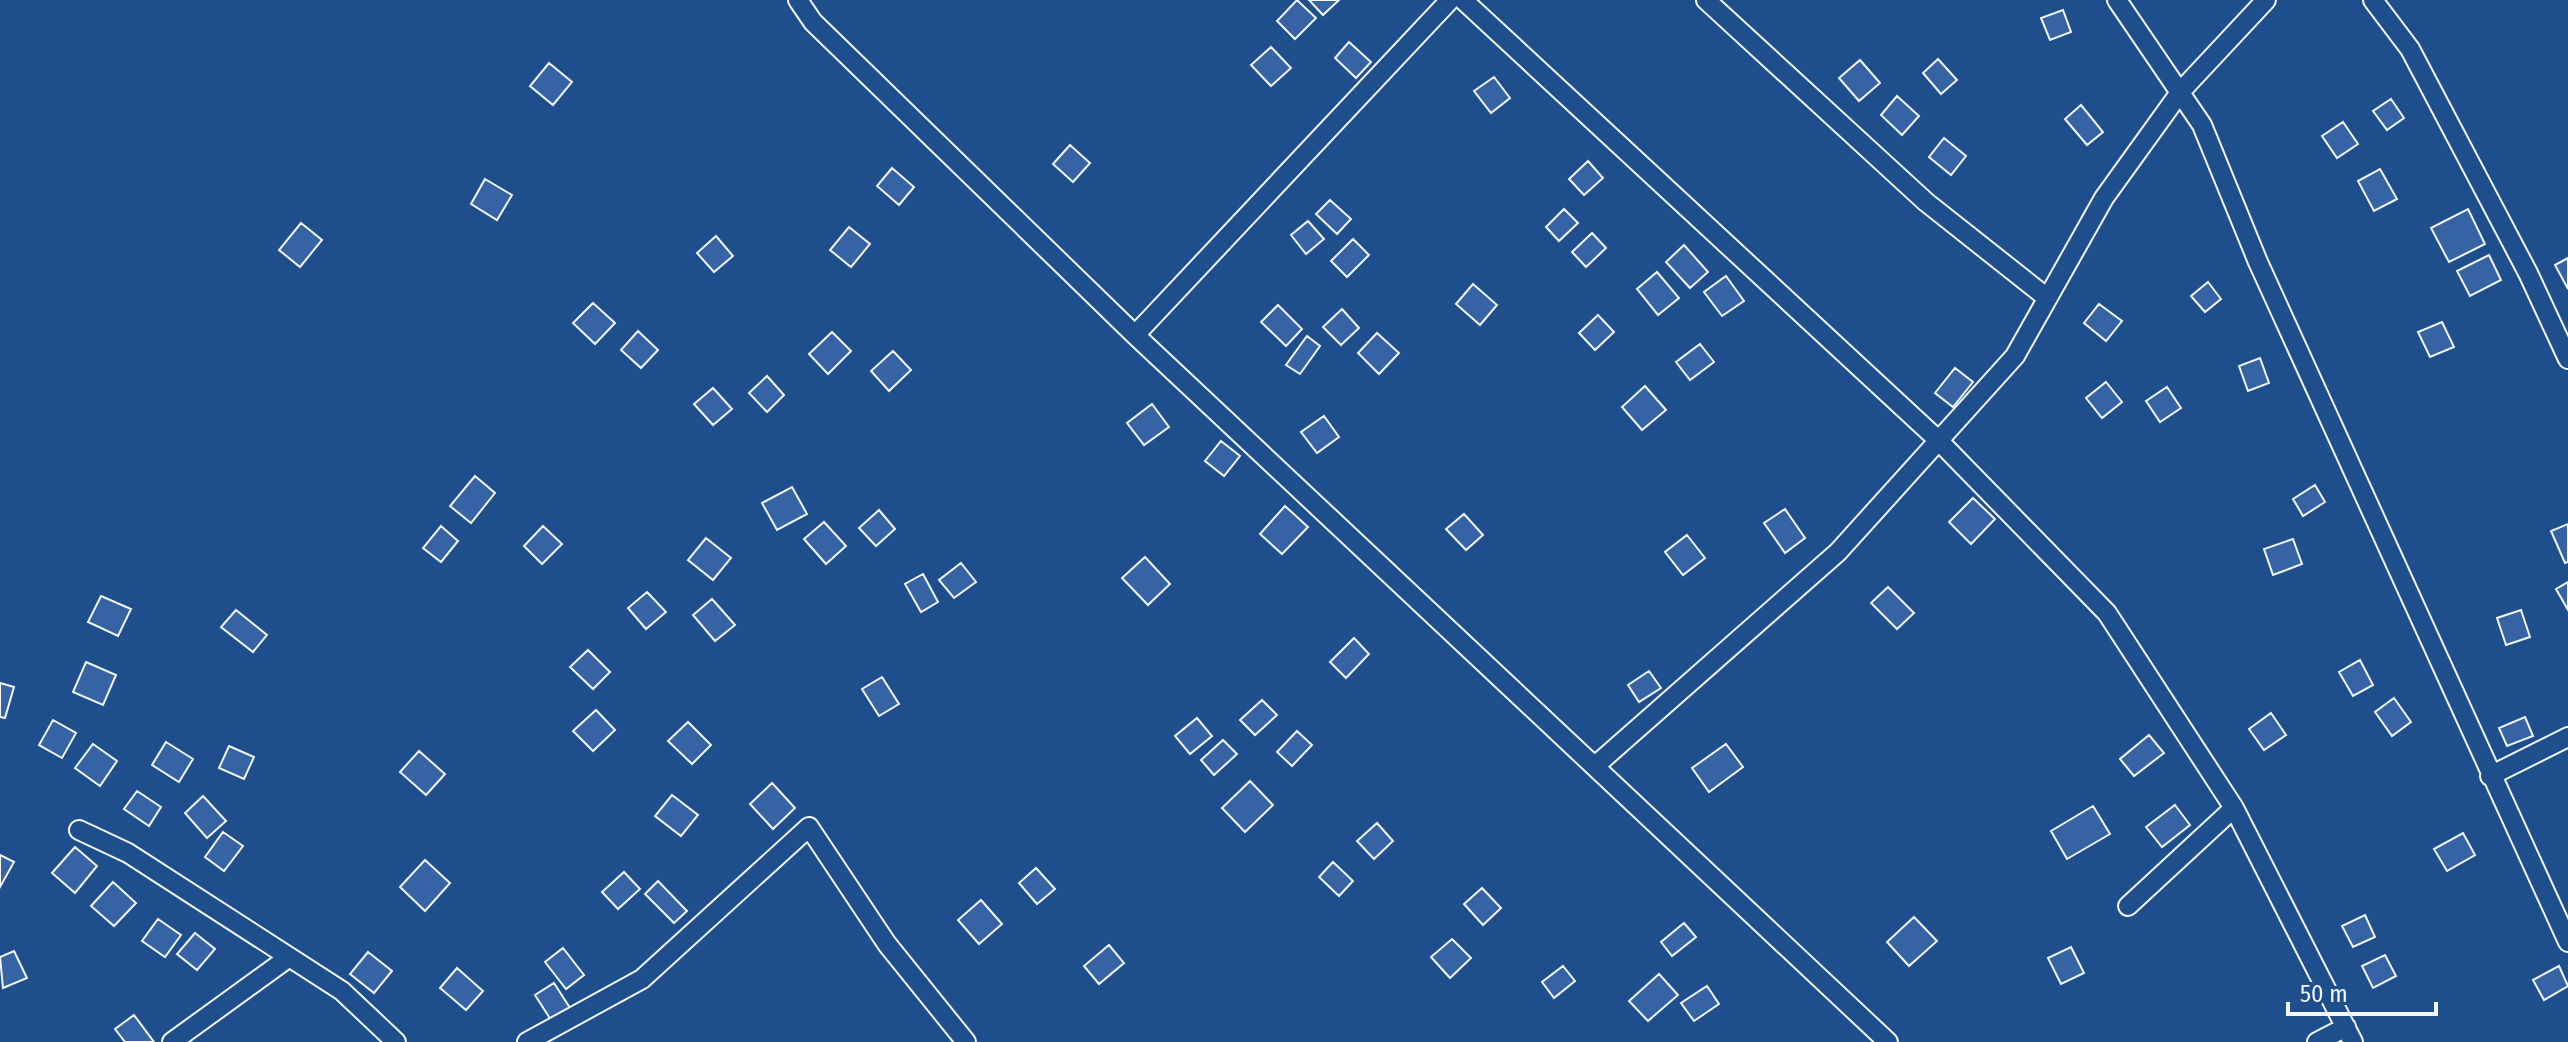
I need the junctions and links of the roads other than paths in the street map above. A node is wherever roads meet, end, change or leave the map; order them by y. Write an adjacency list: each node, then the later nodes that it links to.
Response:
1 (798, 0): 10 (street)
2 (1450, 0): 10 (street)
3 (1463, 0): 12 (street)
4 (1706, 0): 9 (street)
5 (2117, 0): 8 (street)
6 (2266, 0): 8 (street)
7 (2373, 0): 11 (street)
8 (2181, 91): 9 (street); 15 (street)
9 (2046, 297): 12 (street)
10 (1135, 335): 14 (street)
11 (2568, 359)
12 (1937, 439): 14 (street); 16 (street)
13 (2568, 737): 15 (street)
14 (1595, 766): 26 (street)
15 (2490, 776): 19 (street)
16 (2234, 808): 18 (street); 21 (street)
17 (79, 830): 20 (street)
18 (2128, 906)
19 (2568, 942)
20 (288, 958): 22 (street); 23 (street)
21 (2350, 1035): 27 (street)
22 (172, 1042)
23 (396, 1042)
24 (527, 1042): 25 (street)
25 (966, 1042)
26 (1888, 1042)
27 (2317, 1042)

